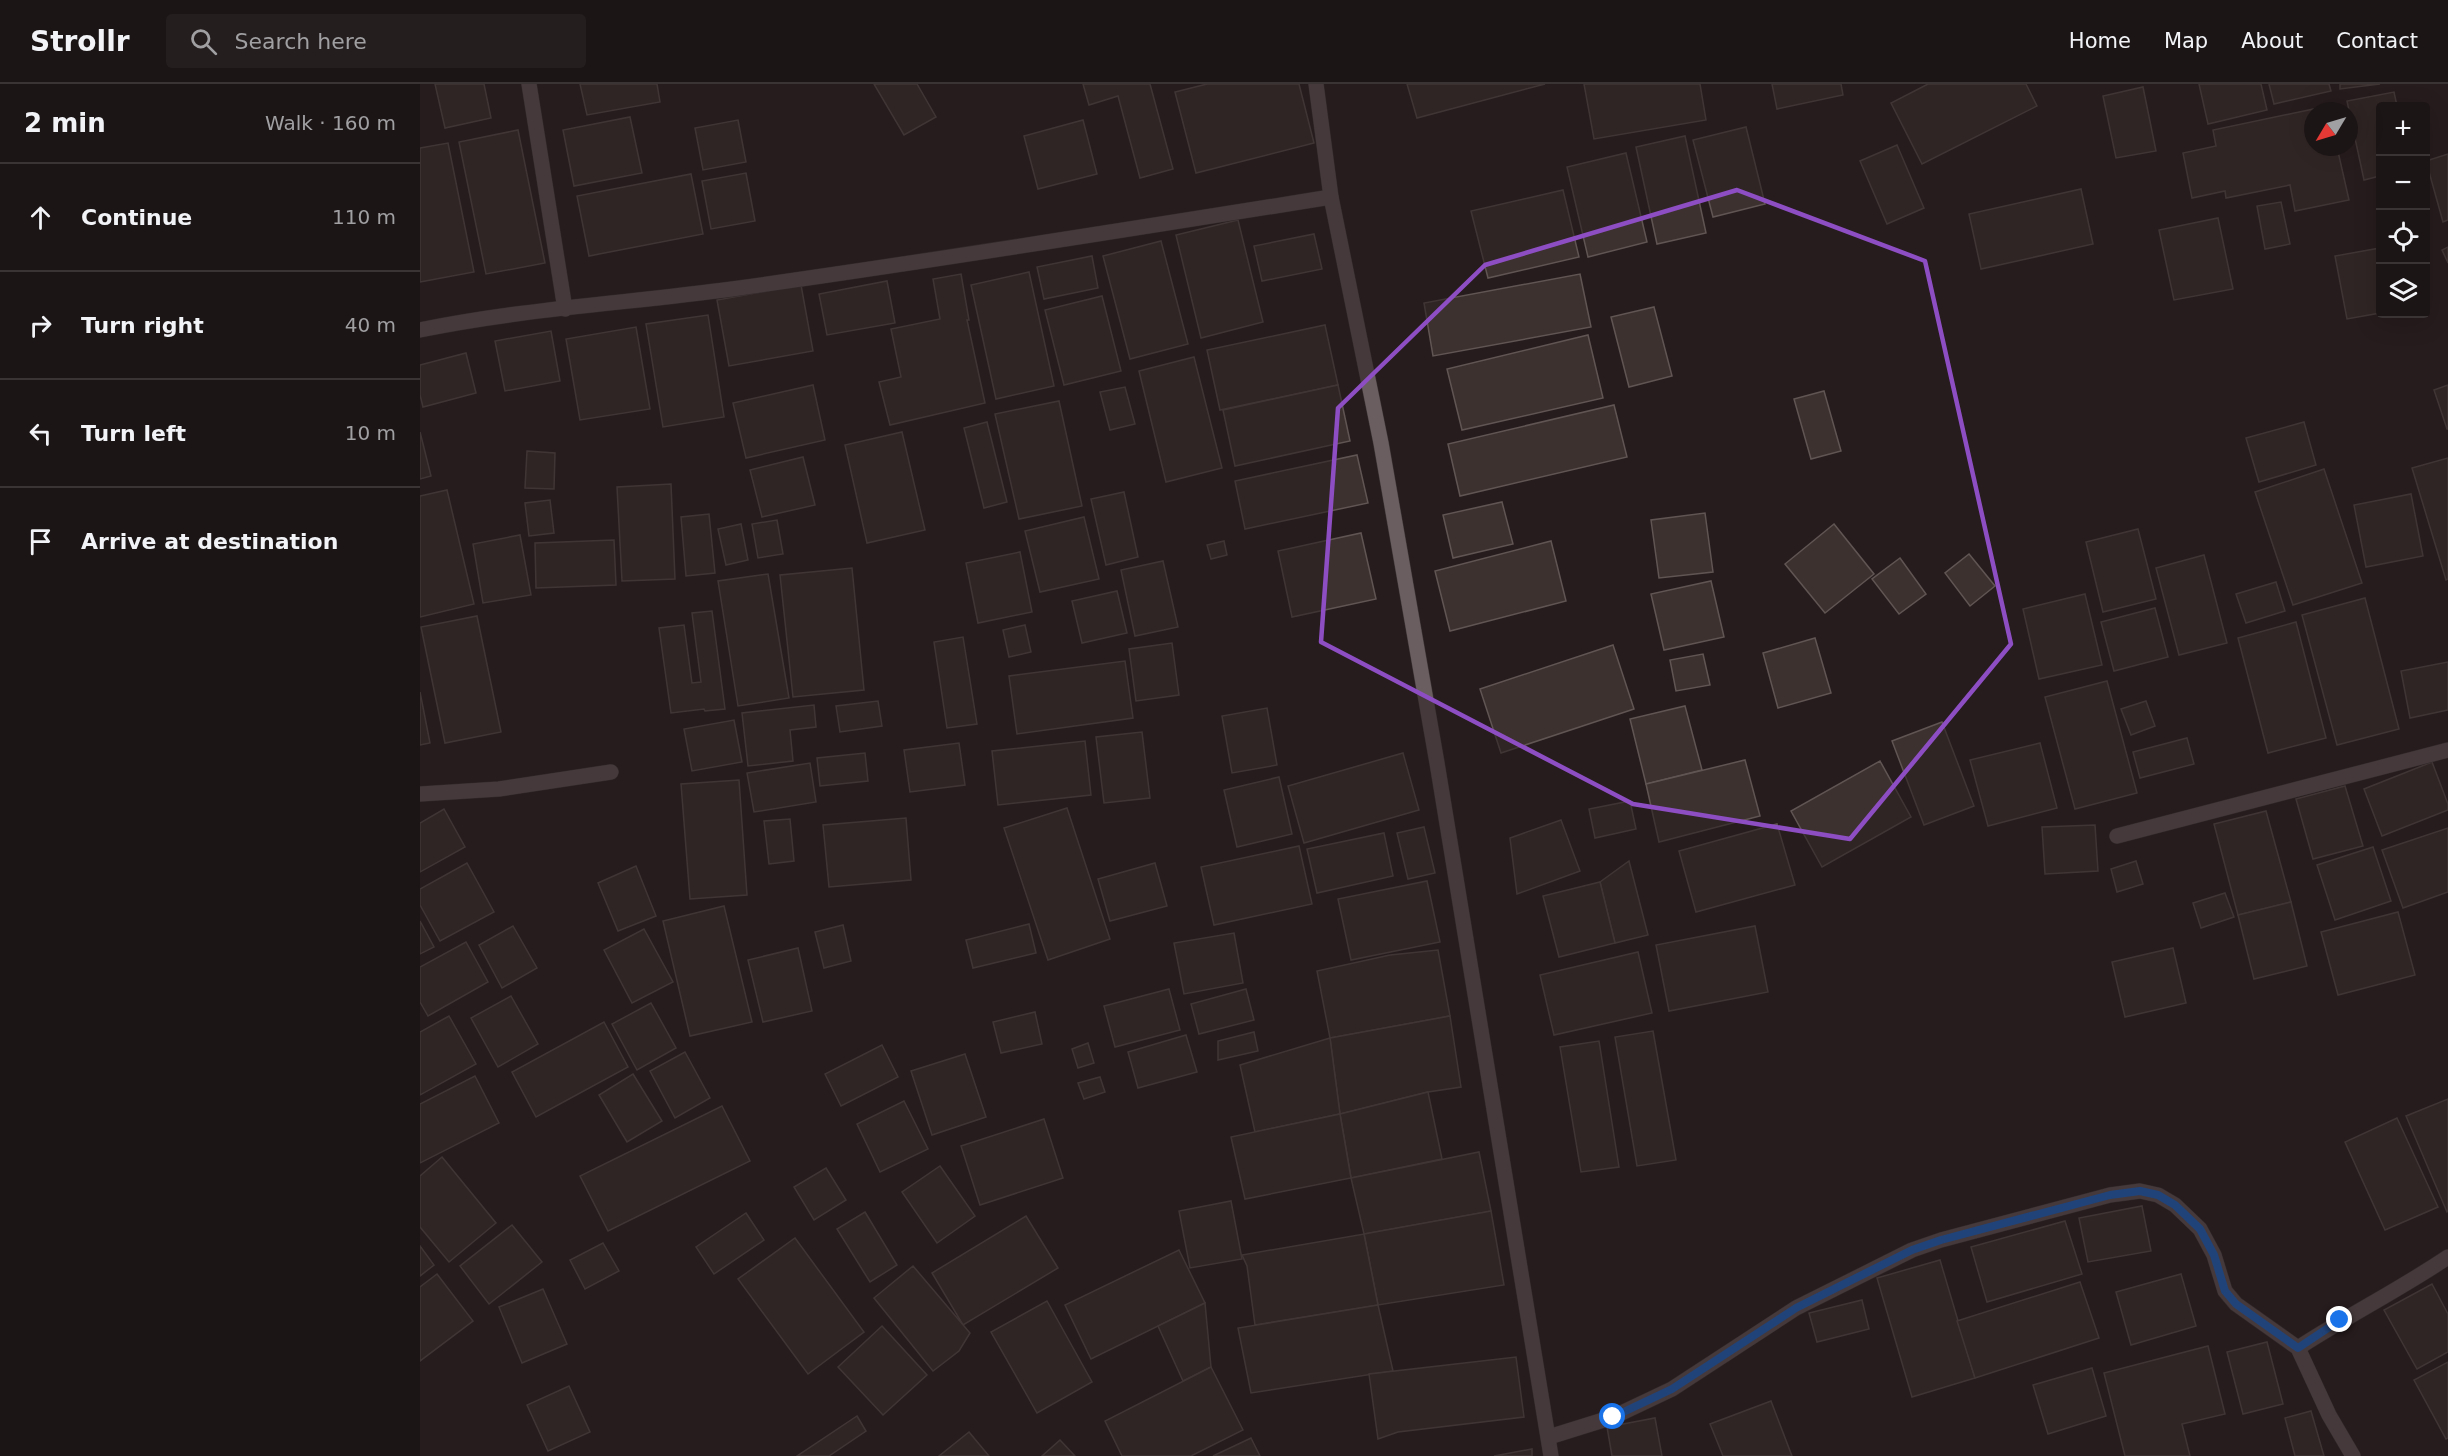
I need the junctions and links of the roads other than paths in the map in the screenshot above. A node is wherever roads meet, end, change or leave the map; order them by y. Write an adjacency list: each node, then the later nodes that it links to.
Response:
1 (529, 84): 4 (street)
2 (1316, 84): 3 (street)
3 (1331, 197): 4 (street); 12 (street)
4 (565, 309): 5 (street)
5 (420, 330)
6 (2448, 750): 9 (street)
7 (611, 772): 8 (street)
8 (420, 794)
9 (2117, 836)
10 (2448, 1257): 11 (street)
11 (2298, 1348): 12 (street); 14 (street)
12 (1549, 1437): 13 (street)
13 (1551, 1456)
14 (2353, 1456)

